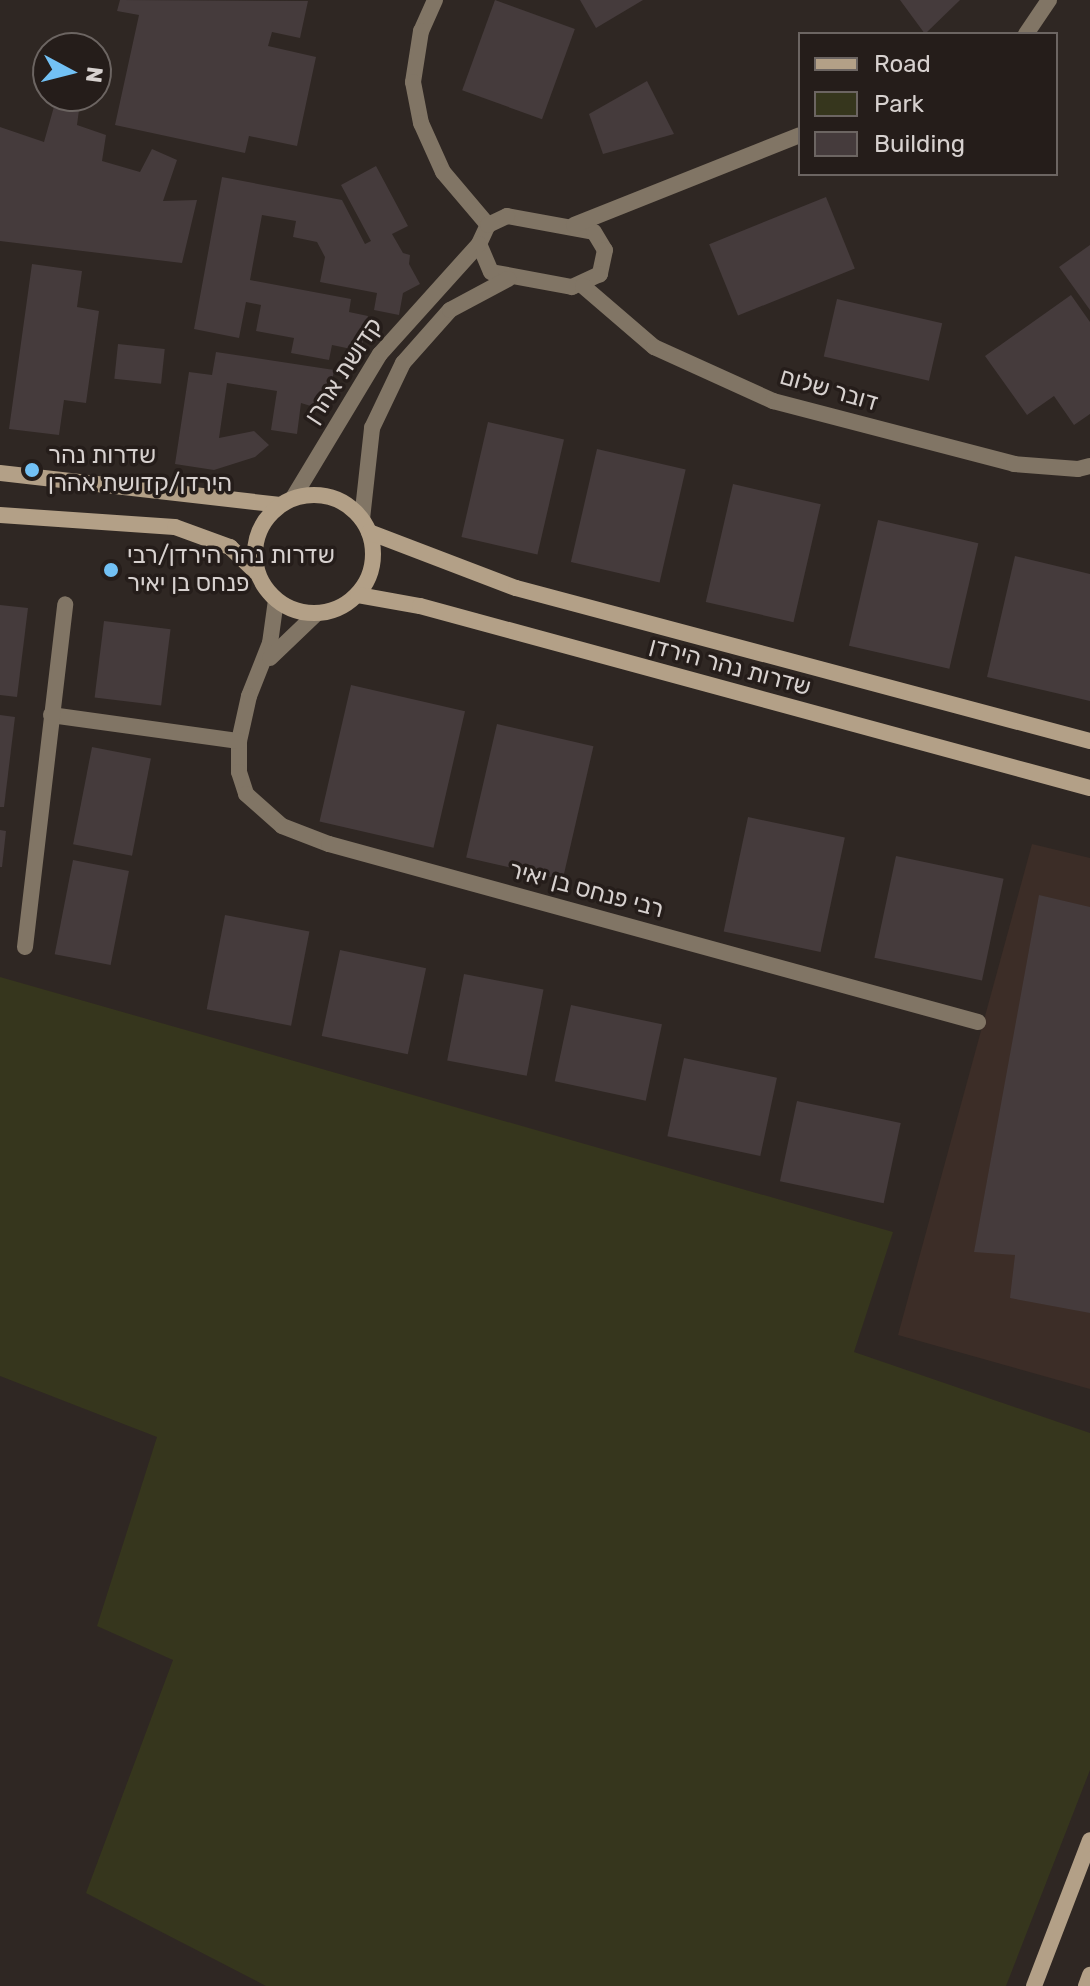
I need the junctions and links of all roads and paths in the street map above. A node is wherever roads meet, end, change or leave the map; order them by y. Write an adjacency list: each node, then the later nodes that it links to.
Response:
1 (435, 0): 5 (street)
2 (1049, 0): 3 (street)
3 (1027, 32)
4 (798, 136): 6 (street)
5 (488, 225): 6 (street); 7 (street, קדושת אהרן)
6 (574, 225): 9 (street)
7 (479, 244): 8 (street); 12 (street, קדושת אהרן)
8 (508, 279): 9 (street); 14 (street, קדושת אהרן)
9 (583, 286): 10 (street, דובר שלום)
10 (1090, 466)
11 (0, 473): 12 (main road)
12 (286, 502): 14 (main road); 15 (main road)
13 (0, 515): 15 (main road)
14 (365, 526): 16 (main road); 23 (main road, שדרות נהר הירדן)
15 (257, 573): 17 (main road)
16 (358, 595): 19 (main road); 24 (main road, שדרות נהר הירדן)
17 (276, 600): 19 (main road); 20 (street, רבי פנחס בן יאיר)
18 (65, 604): 21 (street)
19 (316, 614): 20 (street, רבי פנחס בן יאיר)
20 (259, 672): 22 (street, רבי פנחס בן יאיר)
21 (51, 715): 22 (street); 25 (street)
22 (239, 741): 26 (street, רבי פנחס בן יאיר)
23 (1090, 741)
24 (1090, 788)
25 (25, 947)
26 (978, 1022)
27 (1090, 1840): 29 (main road)
28 (1090, 1975): 30 (main road)
29 (1034, 1986)
30 (1086, 1986)

